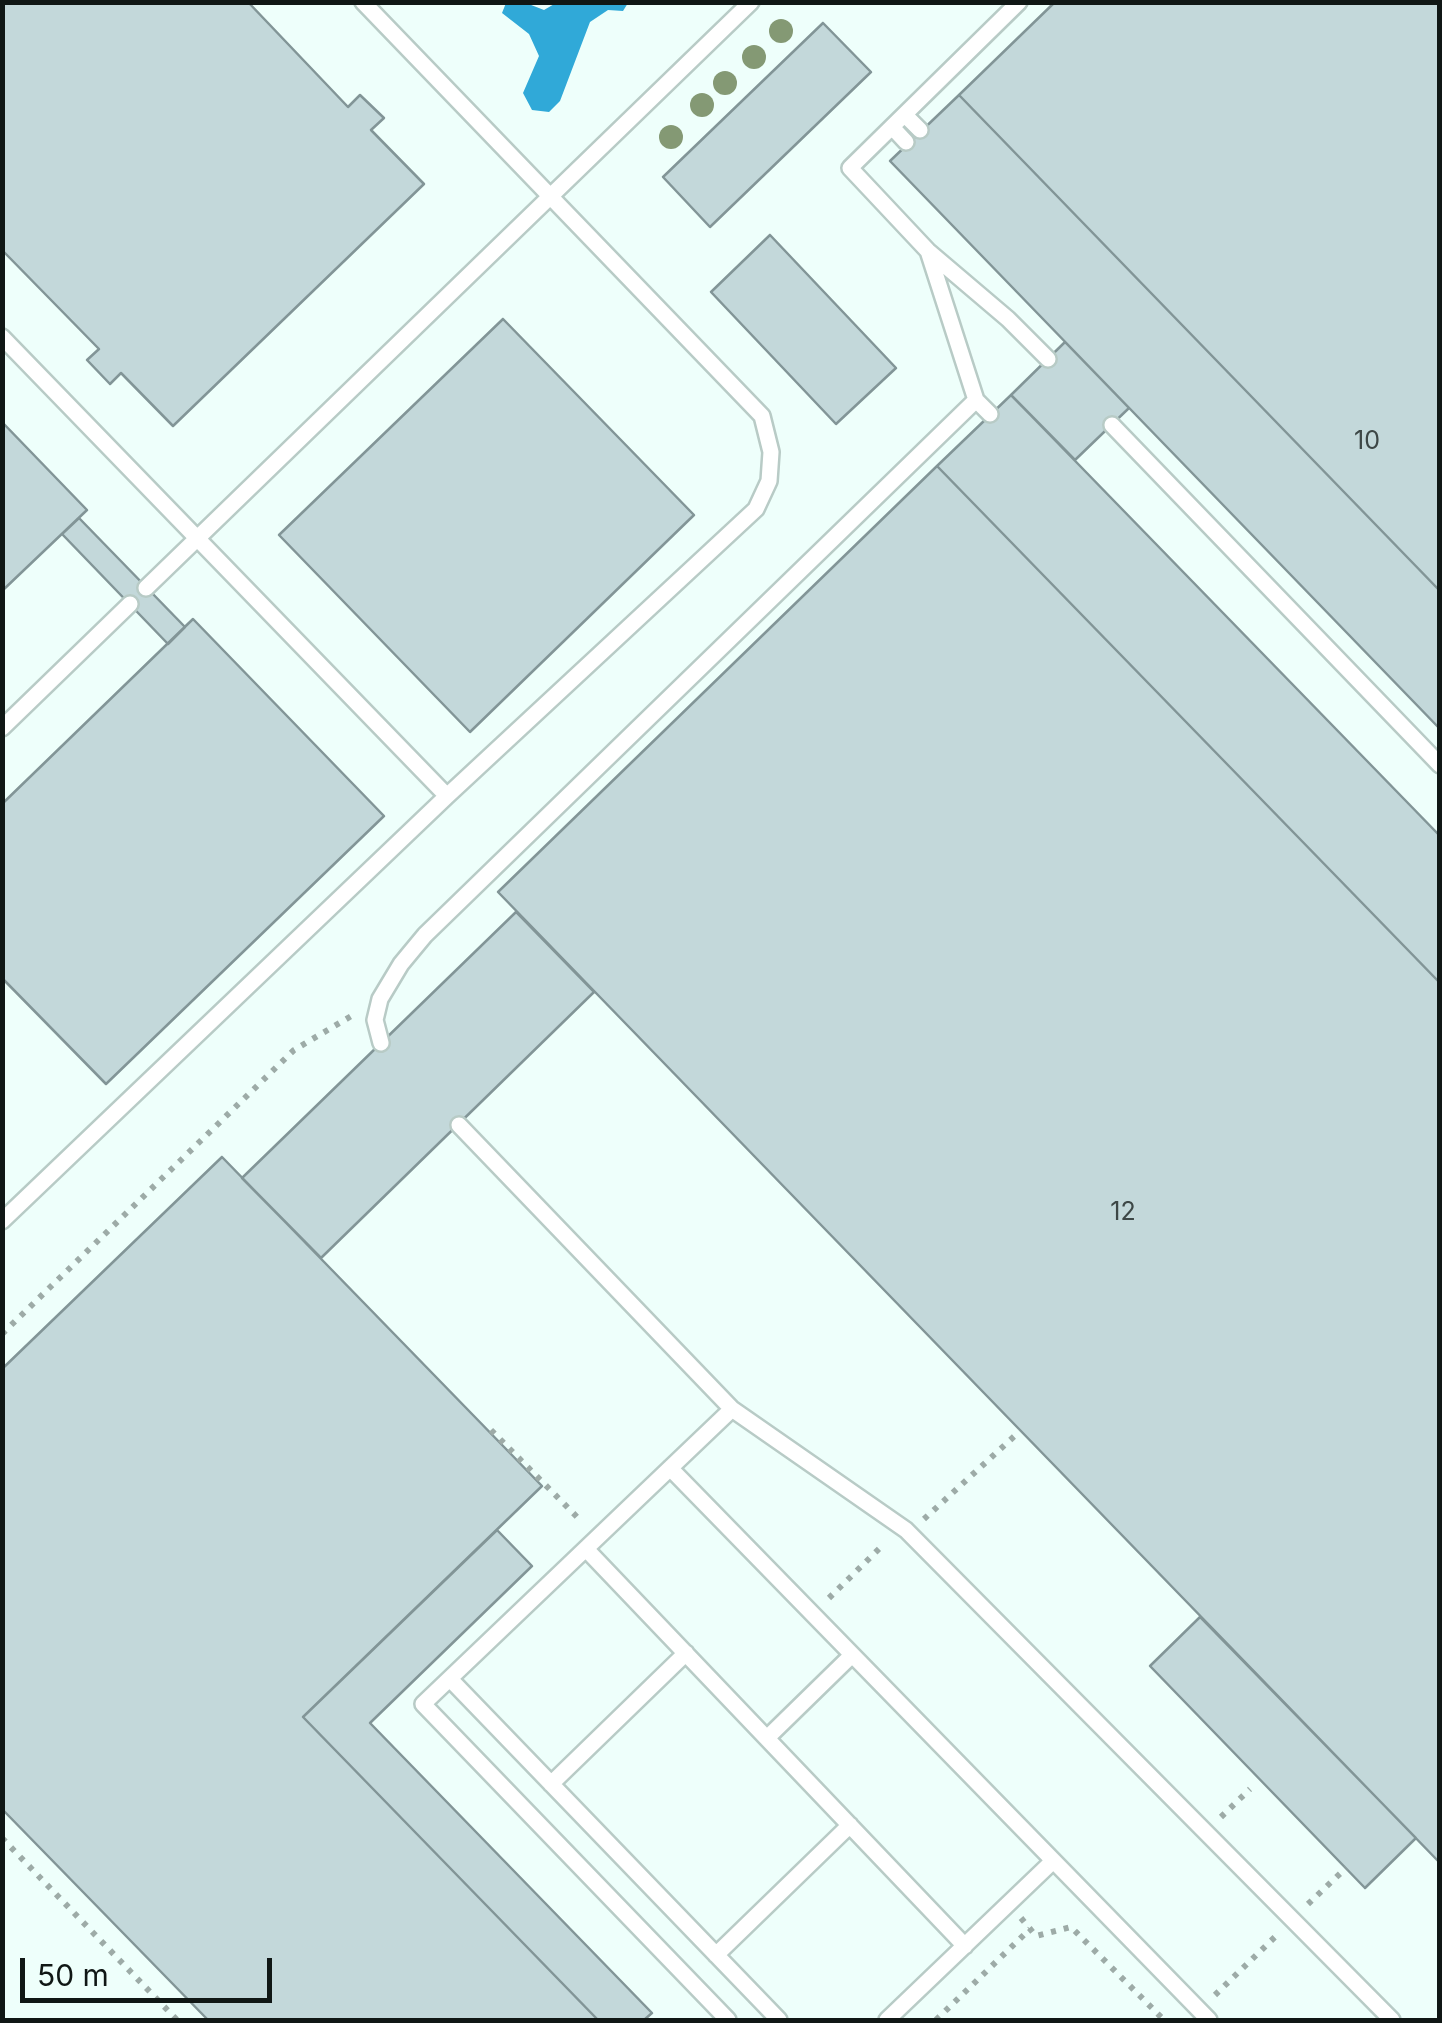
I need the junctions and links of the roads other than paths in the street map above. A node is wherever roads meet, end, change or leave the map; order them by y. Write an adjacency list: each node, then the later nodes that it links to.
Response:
1 (363, 2): 8 (lane)
2 (751, 2): 8 (lane)
3 (1019, 2): 4 (lane)
4 (904, 114): 5 (lane); 6 (lane)
5 (892, 127): 7 (lane); 9 (lane)
6 (920, 130)
7 (906, 142)
8 (550, 196): 15 (lane); 20 (lane)
9 (928, 251): 11 (lane); 12 (lane)
10 (2, 336): 15 (lane)
11 (1048, 359)
12 (976, 400): 13 (lane); 21 (lane)
13 (990, 414)
14 (1112, 425): 19 (lane)
15 (198, 539): 16 (lane); 20 (lane)
16 (146, 588)
17 (130, 604): 18 (lane)
18 (2, 728)
19 (1440, 765)
20 (446, 796): 23 (lane)
21 (381, 1043)
22 (460, 1124): 24 (lane)
23 (2, 1221)
24 (732, 1409): 25 (lane); 40 (lane)
25 (670, 1468): 26 (lane); 28 (lane)
26 (586, 1549): 27 (lane); 29 (lane)
27 (686, 1653): 30 (lane); 31 (lane)
28 (852, 1654): 30 (lane); 33 (lane)
29 (450, 1679): 31 (lane); 37 (lane)
30 (767, 1738): 32 (lane)
31 (551, 1784): 35 (lane)
32 (850, 1825): 34 (lane); 35 (lane)
33 (1054, 1862): 34 (lane); 36 (lane)
34 (965, 1946): 39 (lane)
35 (716, 1955): 38 (lane)
36 (1204, 2016)
37 (728, 2020)
38 (779, 2020)
39 (887, 2020)
40 (1392, 2020)

